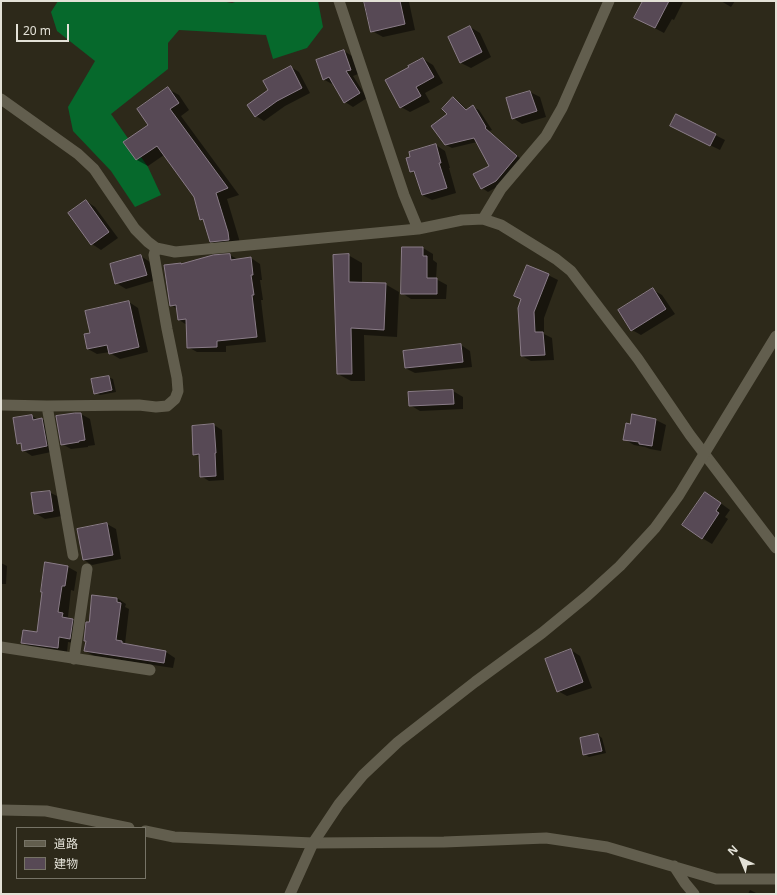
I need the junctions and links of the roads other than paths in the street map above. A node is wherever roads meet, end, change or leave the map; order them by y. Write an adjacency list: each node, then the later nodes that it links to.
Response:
1 (339, 1): 5 (street)
2 (610, 1): 4 (street)
3 (1, 99): 6 (street)
4 (483, 219): 5 (street); 10 (street)
5 (418, 229): 6 (street)
6 (156, 248): 9 (street)
7 (776, 336): 10 (street)
8 (1, 405): 9 (street)
9 (47, 406): 12 (street)
10 (704, 453): 11 (street); 20 (street)
11 (776, 548)
12 (73, 555)
13 (87, 569): 15 (street)
14 (1, 647): 15 (street)
15 (74, 659): 16 (street)
16 (150, 670)
17 (1, 810): 18 (street)
18 (124, 827)
19 (146, 831): 20 (street)
20 (313, 843): 21 (street); 23 (street)
21 (674, 866): 22 (street); 24 (street)
22 (776, 879)
23 (290, 894)
24 (694, 894)

